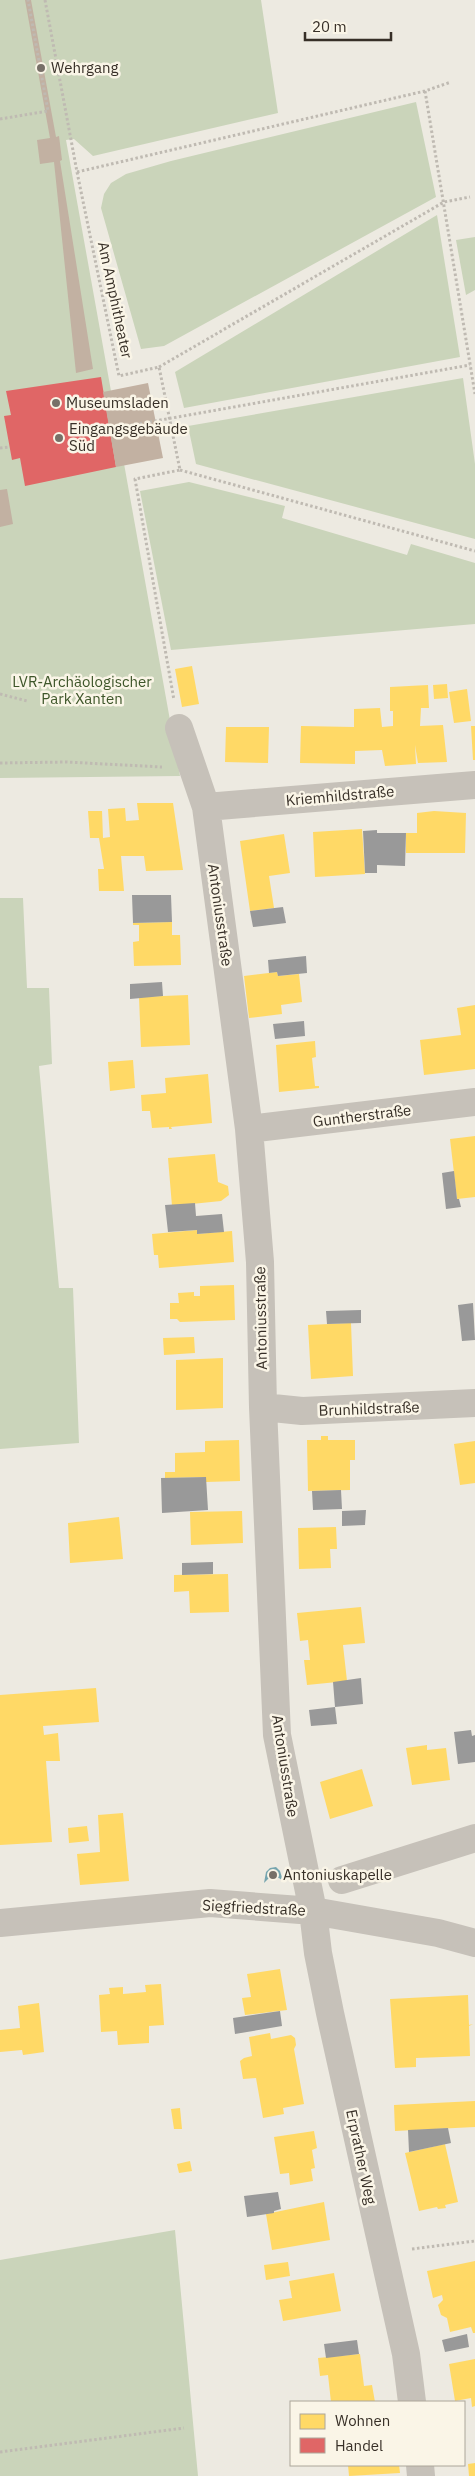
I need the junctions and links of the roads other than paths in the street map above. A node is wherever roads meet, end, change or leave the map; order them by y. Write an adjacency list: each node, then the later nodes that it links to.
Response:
1 (179, 728): 3 (street, Antoniusstraße)
2 (475, 785): 3 (street, Kriemhildstraße)
3 (206, 807): 5 (street, Antoniusstraße)
4 (475, 1102): 5 (street, Guntherstraße)
5 (249, 1129): 7 (street, Antoniusstraße)
6 (475, 1403): 7 (street, Brunhildstraße)
7 (263, 1407): 10 (street, Antoniusstraße)
8 (475, 1838): 9 (street)
9 (342, 1880)
10 (313, 1911): 11 (street, Siegfriedstraße); 12 (street, Siegfriedstraße); 13 (street, Erprather Weg)
11 (0, 1923)
12 (475, 1943)
13 (412, 2401)

